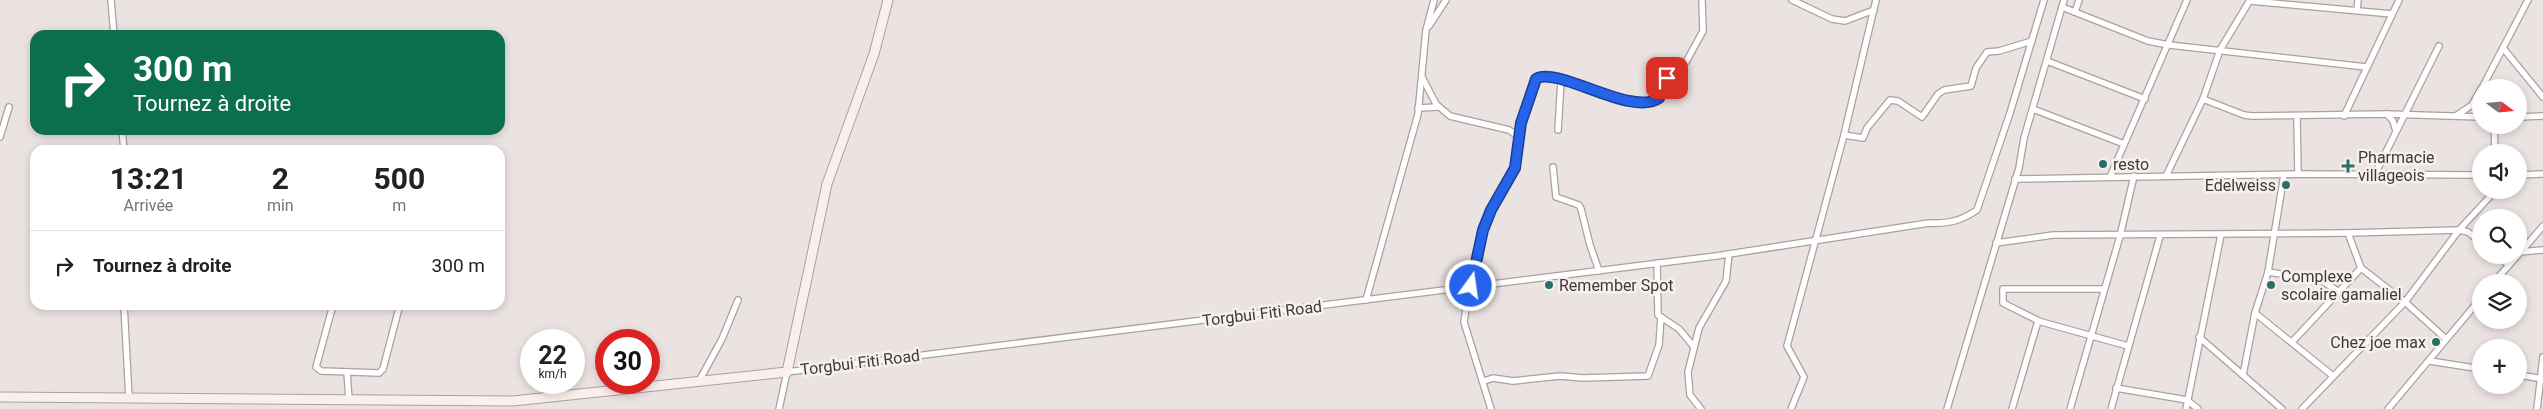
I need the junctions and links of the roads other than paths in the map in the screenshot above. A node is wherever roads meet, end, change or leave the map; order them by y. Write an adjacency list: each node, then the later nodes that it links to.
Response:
1 (111, 0): 21 (street)
2 (888, 0): 112 (street)
3 (1434, 0): 22 (street)
4 (1446, 0): 22 (street)
5 (1702, 0): 32 (street)
6 (1792, 0): 17 (street)
7 (1876, 0): 17 (street)
8 (2044, 0): 23 (street, Torgbui Fiti Road)
9 (2064, 0): 16 (street)
10 (2079, 0): 19 (street)
11 (2187, 0): 24 (street)
12 (2250, 0): 18 (street); 27 (street)
13 (2358, 0): 18 (street)
14 (2399, 0): 20 (street)
15 (2528, 0): 26 (street)
16 (2062, 7): 19 (street); 28 (street)
17 (1874, 10): 53 (street)
18 (2357, 10): 20 (street)
19 (2074, 12): 24 (street)
20 (2392, 14): 29 (street)
21 (114, 30)
22 (1426, 30): 30 (street)
23 (2032, 41): 53 (street); 77 (street, Torgbui Fiti Road)
24 (2169, 45): 27 (street); 34 (street)
25 (2439, 46): 42 (street)
26 (2503, 48): 31 (street); 33 (street)
27 (2220, 50): 29 (street); 35 (street)
28 (2047, 61): 34 (street); 40 (street)
29 (2366, 67): 45 (street)
30 (1421, 76): 38 (street); 39 (street)
31 (2487, 79)
32 (1561, 80): 49 (street); 51 (street)
33 (2543, 97)
34 (2145, 99): 56 (street)
35 (2203, 99): 44 (street); 64 (street)
36 (2472, 105): 43 (street)
37 (9, 107): 55 (street)
38 (1438, 107): 39 (street); 50 (street)
39 (1418, 108): 93 (street)
40 (2033, 109): 56 (street); 67 (street)
41 (2386, 114): 42 (street); 45 (street); 52 (street)
42 (2404, 115): 43 (street); 52 (street)
43 (2457, 115): 46 (street)
44 (2297, 116): 45 (street); 58 (street)
45 (2344, 116)
46 (2472, 116)
47 (2543, 116): 48 (street)
48 (2528, 117)
49 (1521, 123): 50 (street); 54 (street)
50 (1509, 130): 54 (street)
51 (1558, 130)
52 (2396, 131): 65 (street)
53 (1844, 134): 77 (street)
54 (1519, 136): 89 (street)
55 (0, 137)
56 (2124, 144): 66 (street)
57 (1553, 167): 86 (street)
58 (2298, 174): 60 (street); 65 (street)
59 (2543, 174): 62 (street)
60 (2284, 175): 64 (street); 71 (street)
61 (2472, 175): 65 (street)
62 (2527, 175)
63 (2134, 176): 64 (street); 66 (street); 75 (street)
64 (2166, 176)
65 (2374, 176)
66 (2110, 177): 67 (street)
67 (2016, 179): 78 (street)
68 (2488, 199): 70 (street)
69 (2543, 226): 79 (street)
70 (2459, 230): 72 (street); 74 (street); 94 (street)
71 (2274, 234): 72 (street); 73 (street); 87 (street)
72 (2348, 234): 85 (street)
73 (2220, 235): 76 (street); 103 (street)
74 (2472, 235)
75 (2120, 236): 76 (street); 78 (street); 90 (street)
76 (2160, 236): 106 (street)
77 (1814, 242): 82 (street, Torgbui Fiti Road); 127 (street)
78 (1996, 243): 128 (street)
79 (2527, 245)
80 (2543, 250): 81 (street)
81 (2527, 253)
82 (1729, 254): 83 (street, Torgbui Fiti Road); 107 (street)
83 (1657, 263): 86 (street, Torgbui Fiti Road); 100 (street)
84 (2509, 265): 88 (street)
85 (2361, 268): 91 (street); 94 (street)
86 (1599, 270): 89 (street, Torgbui Fiti Road)
87 (2268, 272): 91 (street); 99 (street)
88 (2501, 274)
89 (1469, 287): 93 (street, Torgbui Fiti Road); 118 (street)
90 (2104, 289): 101 (street); 102 (street)
91 (2338, 291): 105 (street)
92 (738, 300): 117 (street)
93 (1366, 300): 112 (street, Torgbui Fiti Road)
94 (2405, 302): 104 (street); 114 (street)
95 (2472, 309): 104 (street)
96 (124, 310): 121 (street)
97 (331, 310): 111 (street)
98 (398, 310): 111 (street)
99 (2256, 312): 105 (street); 113 (street)
100 (1660, 317): 107 (street); 118 (street)
101 (2039, 320): 102 (street); 129 (street)
102 (2091, 335): 106 (street); 130 (street)
103 (2199, 337): 113 (street); 123 (street)
104 (2446, 339): 109 (street)
105 (2292, 342): 114 (street)
106 (2128, 346): 119 (street)
107 (1694, 347): 126 (street)
108 (2543, 357): 116 (street)
109 (2430, 361): 110 (street); 136 (street)
110 (2472, 368)
111 (347, 372): 122 (street)
112 (787, 372): 117 (street, Torgbui Fiti Road); 124 (street)
113 (2243, 375): 134 (street)
114 (2333, 376): 135 (street)
115 (2527, 376): 116 (street)
116 (2543, 379): 137 (street)
117 (698, 381): 122 (street, Torgbui Fiti Road)
118 (1484, 381): 125 (street)
119 (2116, 388): 123 (street); 131 (street)
120 (0, 397): 121 (street, Torgbui Fiti Road)
121 (129, 398): 122 (street, Torgbui Fiti Road)
122 (349, 400)
123 (2187, 400): 132 (street); 133 (street)
124 (779, 409)
125 (1491, 409)
126 (1701, 409)
127 (1791, 409)
128 (1947, 409)
129 (2012, 409)
130 (2070, 409)
131 (2110, 409)
132 (2186, 409)
133 (2198, 409)
134 (2282, 409)
135 (2302, 409)
136 (2388, 409)
137 (2537, 409)

